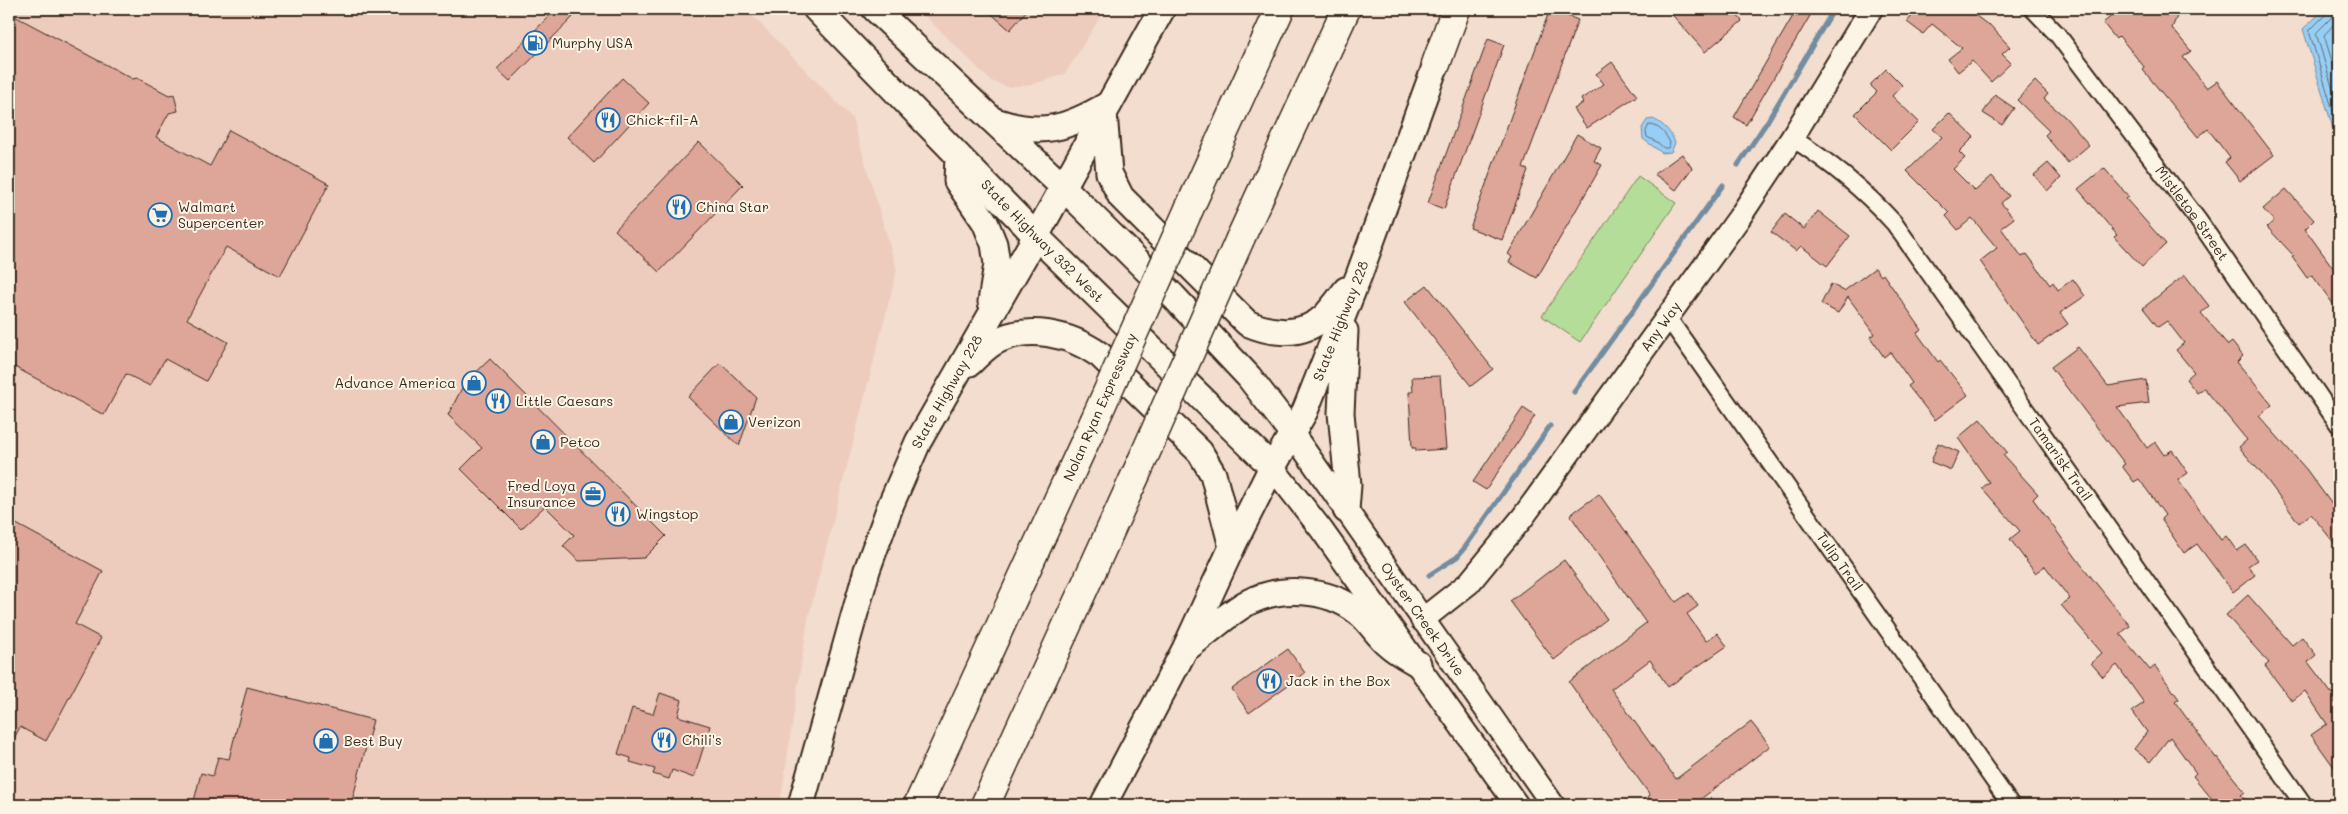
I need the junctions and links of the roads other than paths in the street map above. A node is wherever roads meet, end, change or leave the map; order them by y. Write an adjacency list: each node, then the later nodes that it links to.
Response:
1 (816, 9): 13 (main road, State Highway 332 West)
2 (875, 9): 11 (main road)
3 (1162, 9): 10 (main road, State Highway 228)
4 (1280, 9): 30 (highway, Nolan Ryan Expressway, bridge)
5 (1346, 9): 31 (highway, bridge)
6 (1456, 9): 9 (highway)
7 (1871, 9): 12 (main road, Any Way)
8 (2032, 9): 21 (street, Mistletoe Street)
9 (1436, 64): 16 (main road, State Highway 228)
10 (1106, 109): 11 (main road); 14 (main road, State Highway 228); 16 (main road)
11 (993, 120): 14 (main road)
12 (1792, 138): 18 (main road, Any Way); 36 (street, Tamarisk Trail)
13 (958, 156): 15 (main road, State Highway 332 West); 19 (main road)
14 (1063, 187): 15 (main road, State Highway 228); 22 (main road)
15 (1036, 236): 19 (main road, State Highway 228); 23 (main road, State Highway 332 West)
16 (1359, 275): 17 (main road, State Highway 228)
17 (1347, 307): 22 (main road, State Highway 228); 24 (main road)
18 (1668, 318): 26 (main road, Any Way); 35 (street, Tulip Trail)
19 (988, 319): 20 (main road, State Highway 228)
20 (953, 380): 25 (main road); 29 (main road, State Highway 228)
21 (2339, 425)
22 (1293, 434): 23 (main road, State Highway 228); 24 (main road, Oyster Creek Drive)
23 (1273, 468): 25 (main road, State Highway 228); 28 (main road, Oyster Creek Drive)
24 (1346, 510): 26 (main road, Oyster Creek Drive)
25 (1232, 547): 27 (main road, State Highway 228)
26 (1422, 620): 34 (main road, Oyster Creek Drive)
27 (1185, 649): 28 (main road); 32 (main road, State Highway 228)
28 (1418, 664): 33 (main road, Oyster Creek Drive)
29 (801, 805)
30 (918, 805)
31 (985, 805)
32 (1103, 805)
33 (1517, 805)
34 (1552, 805)
35 (2011, 805)
36 (2304, 805)

